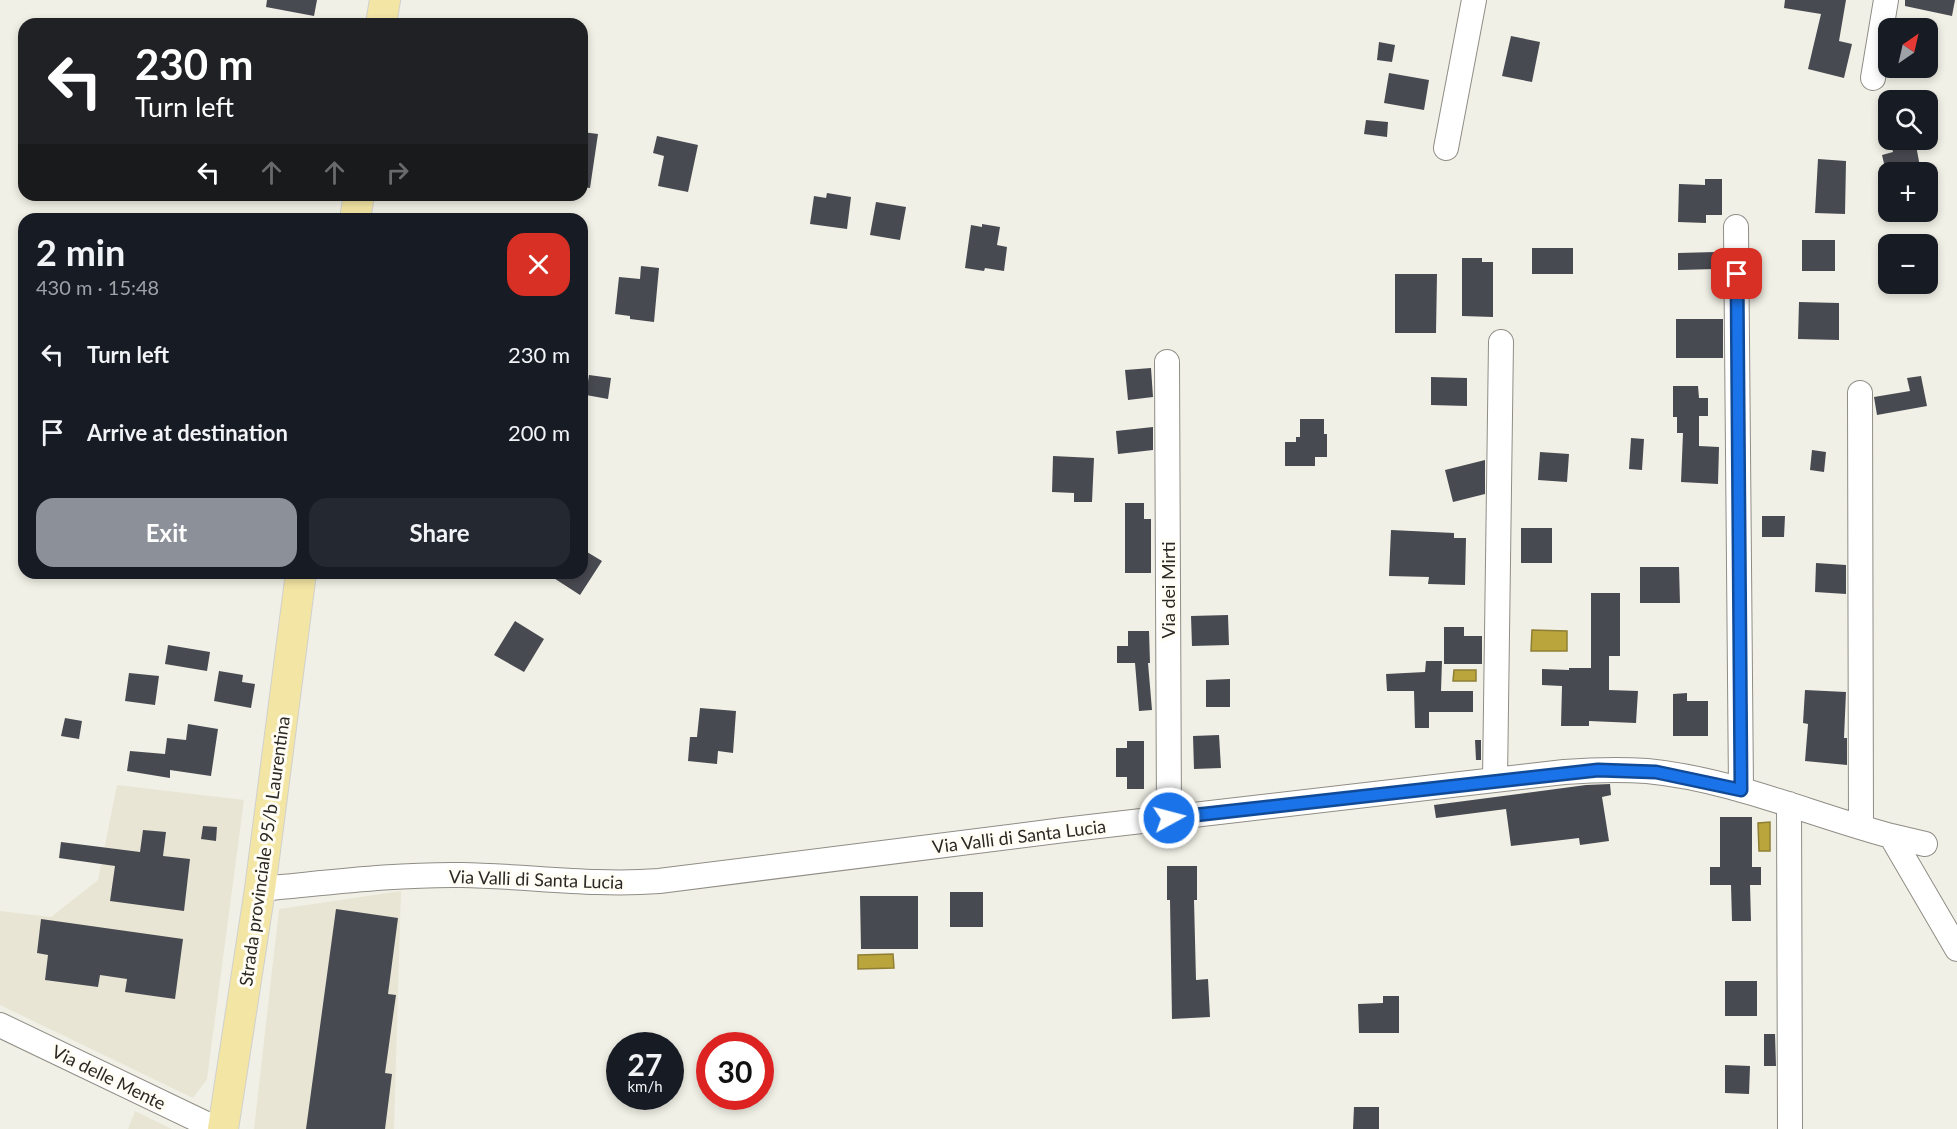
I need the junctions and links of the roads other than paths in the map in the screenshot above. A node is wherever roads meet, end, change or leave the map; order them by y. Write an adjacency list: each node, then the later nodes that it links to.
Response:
1 (385, 0): 4 (main road)
2 (1474, 0): 6 (street)
3 (1886, 0): 5 (street)
4 (382, 18)
5 (1873, 78)
6 (1446, 148)
7 (1736, 227): 13 (street)
8 (1501, 342): 12 (street)
9 (1167, 362): 15 (street, Via dei Mirti)
10 (1860, 393): 16 (street)
11 (300, 579): 19 (main road, Strada provinciale 95/b Laurentina)
12 (1495, 780): 13 (street, Via Valli di Santa Lucia); 15 (street, Via Valli di Santa Lucia)
13 (1741, 790): 14 (street, Via Valli di Santa Lucia)
14 (1789, 804): 16 (street, Via Valli di Santa Lucia); 24 (street)
15 (1169, 818): 19 (street, Via Valli di Santa Lucia)
16 (1861, 827): 17 (street, Via Valli di Santa Lucia)
17 (1891, 836): 18 (street, Via Valli di Santa Lucia); 20 (street)
18 (1925, 844)
19 (260, 889): 23 (main road, Strada provinciale 95/b Laurentina)
20 (1957, 949)
21 (0, 1025): 22 (street, Via delle Mente)
22 (217, 1129)
23 (223, 1129)
24 (1790, 1129)

